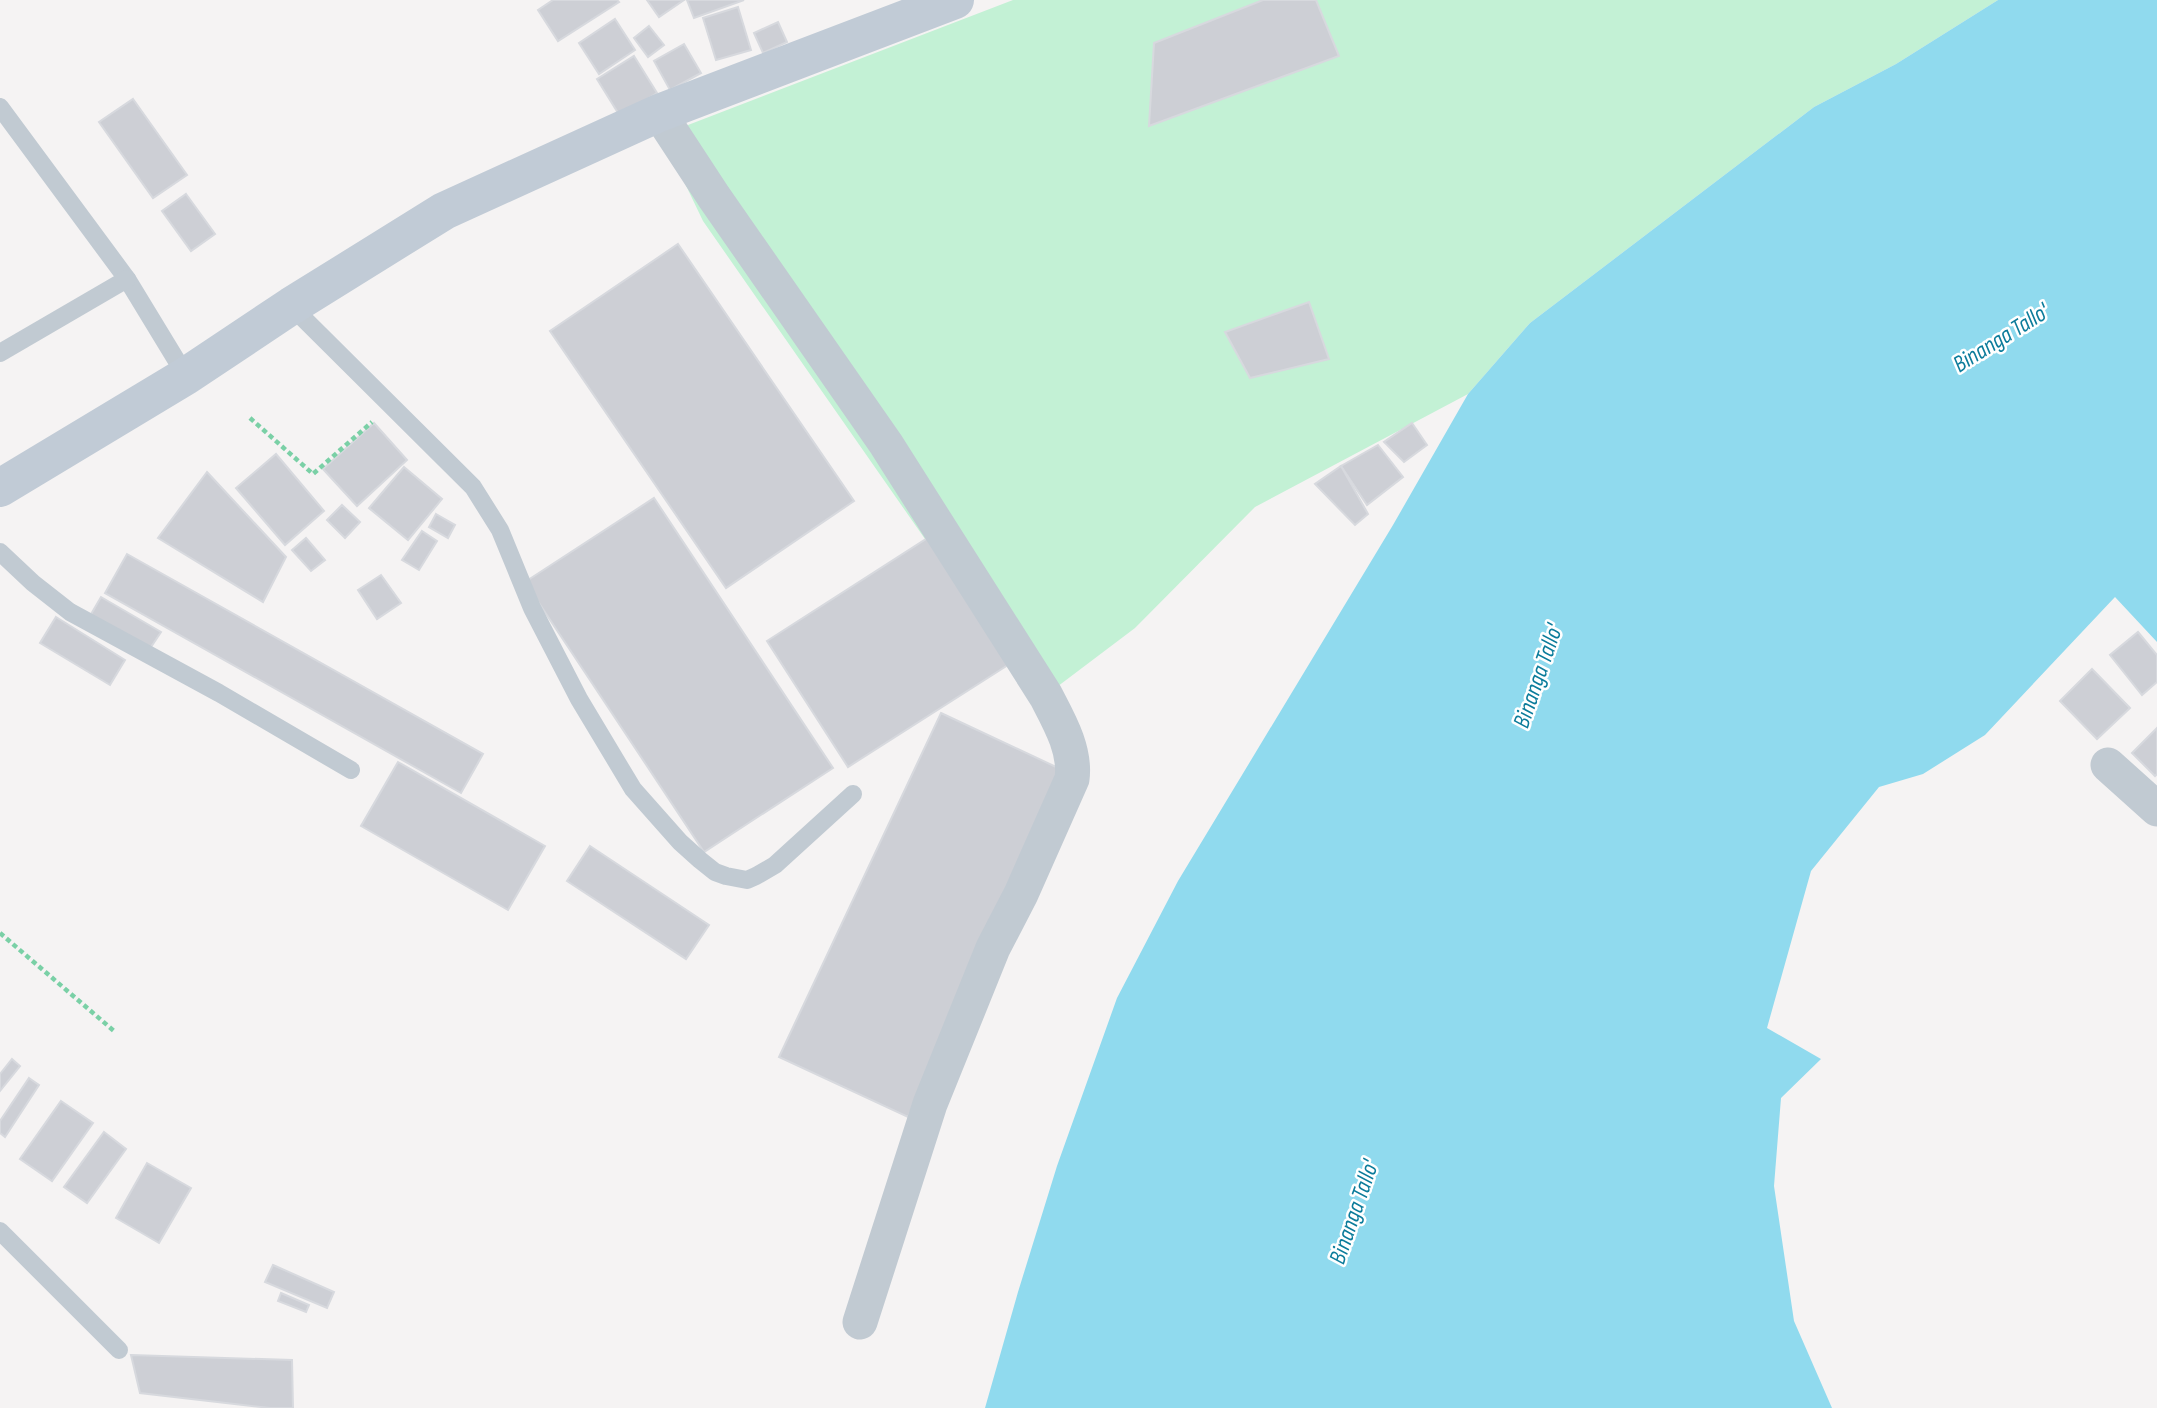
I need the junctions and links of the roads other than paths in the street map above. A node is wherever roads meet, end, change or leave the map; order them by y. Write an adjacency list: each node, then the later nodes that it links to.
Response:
1 (932, 4): 3 (street)
2 (0, 107): 4 (lane)
3 (659, 113): 5 (street); 15 (street)
4 (127, 279): 6 (lane); 7 (lane)
5 (291, 306): 7 (street); 12 (lane)
6 (0, 353)
7 (186, 376): 8 (street)
8 (0, 488)
9 (0, 552): 11 (lane)
10 (2108, 765): 13 (street)
11 (351, 769)
12 (853, 794)
13 (2157, 809)
14 (0, 1231): 16 (lane)
15 (860, 1322)
16 (119, 1350)

